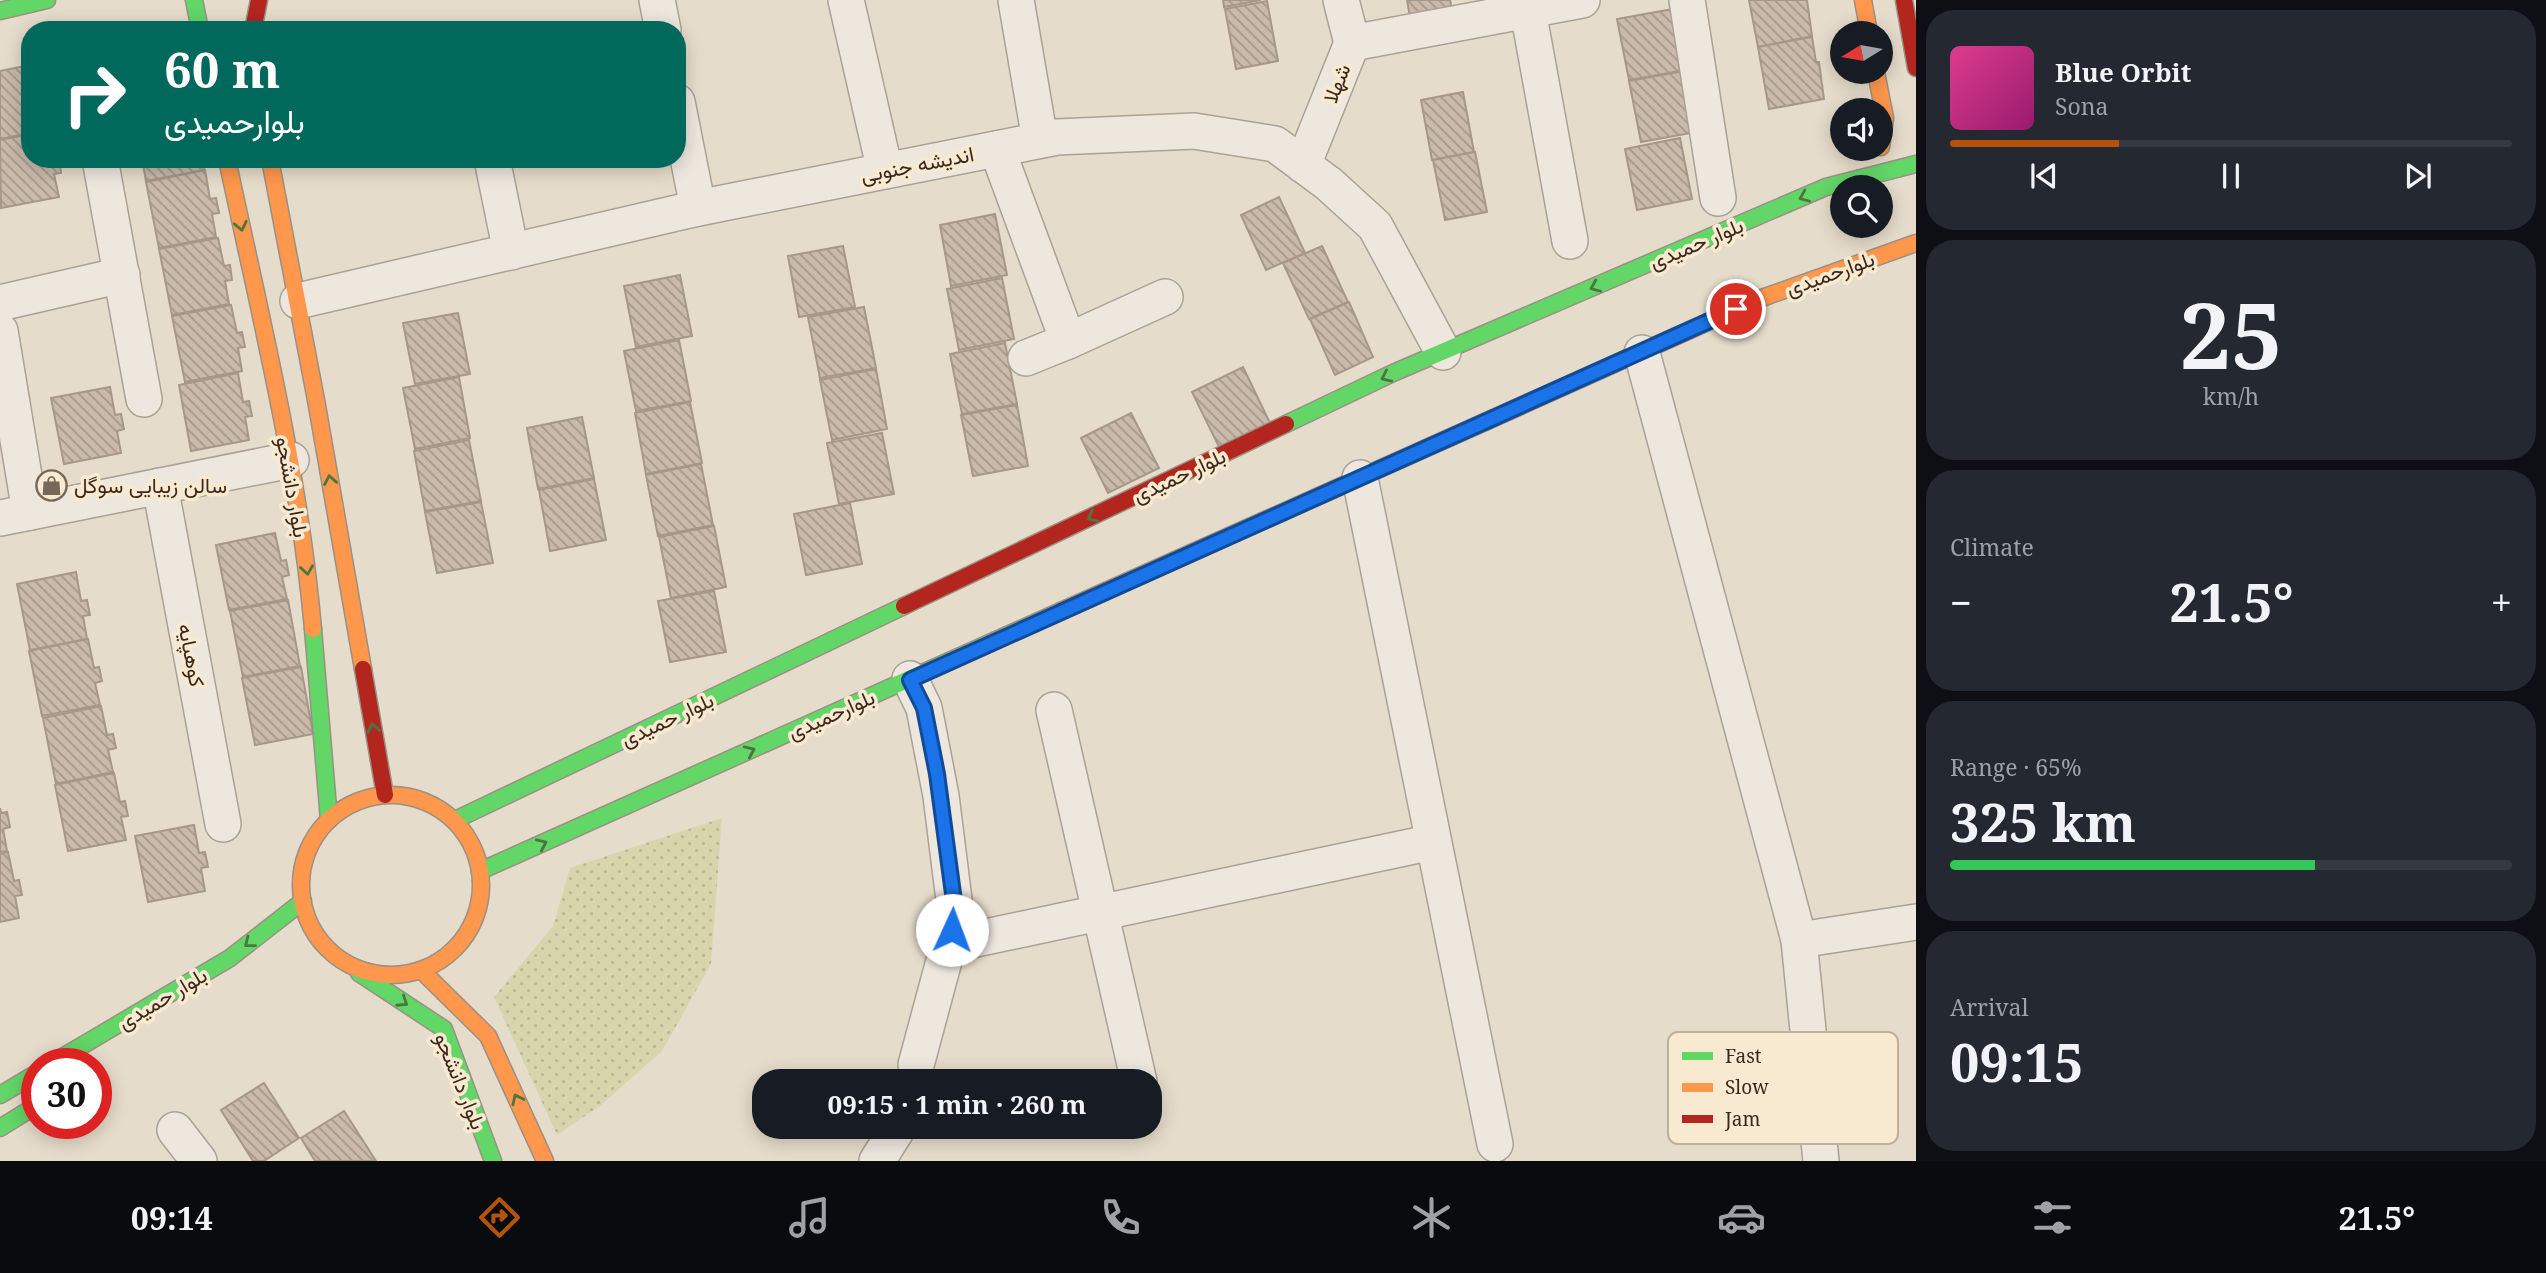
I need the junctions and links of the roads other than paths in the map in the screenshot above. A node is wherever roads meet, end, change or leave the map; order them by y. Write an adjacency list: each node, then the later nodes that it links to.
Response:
1 (47, 0): 13 (street)
2 (194, 0): 14 (street)
3 (259, 0): 15 (street)
4 (657, 0): 16 (street)
5 (846, 0): 30 (street)
6 (1016, 0): 20 (street)
7 (1341, 0): 18 (street, شهلا)
8 (1582, 0): 12 (street)
9 (1687, 0): 32 (street)
10 (1863, 0): 17 (street)
11 (1904, 0): 19 (street)
12 (1527, 5): 18 (street); 34 (street)
13 (0, 11)
14 (198, 21)
15 (255, 21)
16 (661, 21)
17 (1867, 21)
18 (1352, 43): 25 (street, شهلا)
19 (1916, 68)
20 (1040, 140): 22 (street, اندیشه جنوبی); 25 (street, اندیشه جنوبی)
21 (686, 147): 33 (street)
22 (997, 149): 30 (street, اندیشه جنوبی); 42 (street)
23 (1879, 161): 31 (street)
24 (1916, 164): 31 (street, بلوار حمیدی)
25 (1303, 165): 43 (street, اندیشه جنوبی)
26 (102, 168): 37 (street)
27 (229, 168): 47 (street, بلوار دانشجو, one-way to 47)
28 (272, 168): 39 (street, بلوار دانشجو)
29 (494, 168): 36 (street)
30 (885, 171): 33 (street, اندیشه جنوبی)
31 (1878, 173): 43 (street, بلوار حمیدی, one-way to 43)
32 (1718, 198)
33 (698, 208): 36 (street, اندیشه جنوبی)
34 (1570, 242)
35 (1916, 243): 44 (street, بلوارحمیدی)
36 (511, 251): 39 (street, اندیشه جنوبی)
37 (122, 275): 40 (street); 46 (street)
38 (1165, 297): 42 (street)
39 (298, 301): 53 (street, بلوار دانشجو, one-way to 39)
40 (0, 303)
41 (0, 331): 50 (street)
42 (1068, 341): 45 (street)
43 (1443, 352): 55 (street, بلوار حمیدی, one-way to 55)
44 (1642, 353): 48 (street, بلوارحمیدی); 62 (street)
45 (1026, 358)
46 (144, 399)
47 (291, 460): 49 (street); 54 (street, بلوار دانشجو, one-way to 54)
48 (1360, 478): 51 (street, بلوارحمیدی); 57 (street)
49 (160, 486): 50 (street); 56 (street, کوهپایه)
50 (15, 515)
51 (910, 680): 58 (street, بلوارحمیدی, one-way to 51); 63 (street)
52 (1054, 710): 60 (street)
53 (385, 795): 54 (street); 55 (street)
54 (329, 820): 59 (street)
55 (455, 820): 58 (street)
56 (223, 824)
57 (1433, 842): 60 (street); 76 (street)
58 (480, 871): 65 (street)
59 (303, 901): 64 (street); 67 (street, بلوار حمیدی, one-way to 67)
60 (1100, 913): 63 (street); 69 (street)
61 (1916, 922): 62 (street)
62 (1799, 940): 66 (street)
63 (948, 945): 68 (street)
64 (346, 964): 65 (street); 78 (street, بلوار دانشجو, one-way to 78)
65 (421, 970): 79 (street, بلوار دانشجو, one-way to 65)
66 (1808, 1032)
67 (78, 1048)
68 (916, 1065)
69 (1136, 1069)
70 (21, 1082): 71 (street)
71 (0, 1094)
72 (21, 1115): 73 (street)
73 (0, 1128)
74 (175, 1130): 77 (street)
75 (892, 1139): 80 (street)
76 (1495, 1144)
77 (199, 1161)
78 (493, 1161)
79 (545, 1161)
80 (877, 1161)

